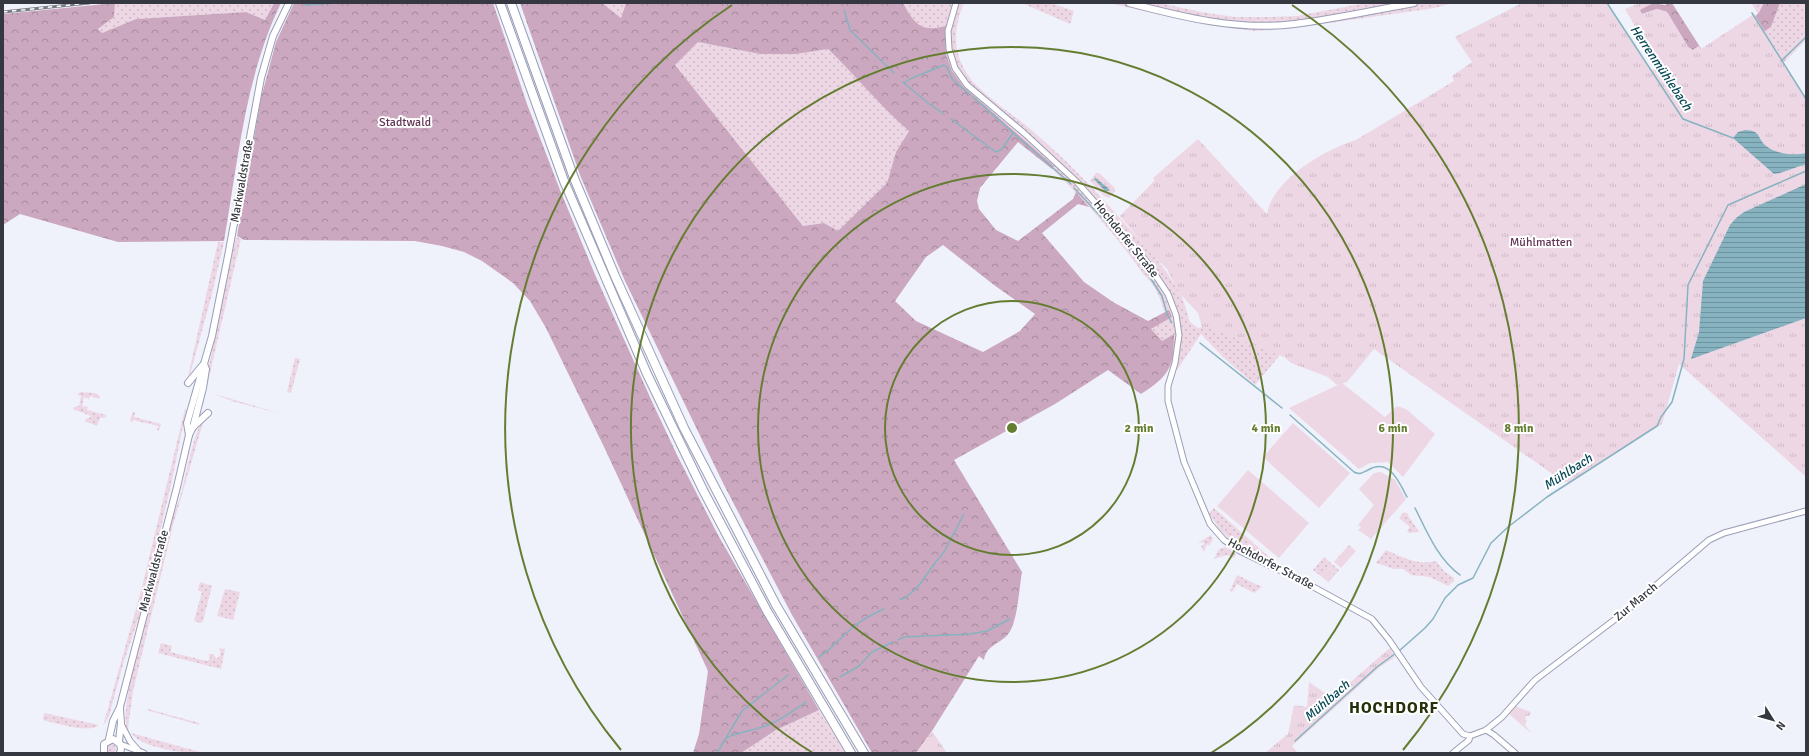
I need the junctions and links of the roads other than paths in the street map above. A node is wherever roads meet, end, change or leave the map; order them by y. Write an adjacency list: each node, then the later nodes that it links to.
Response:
1 (289, 3): 7 (main road, Markwaldstraße)
2 (500, 3): 23 (highway)
3 (511, 3): 24 (highway)
4 (956, 3): 16 (street, Hochdorfer Straße)
5 (1129, 3): 6 (main road)
6 (1414, 3)
7 (204, 363): 8 (main road); 10 (main road, Markwaldstraße); 11 (main road, Markwaldstraße)
8 (188, 383)
9 (208, 413): 10 (main road)
10 (193, 427): 11 (main road, Markwaldstraße)
11 (188, 435): 13 (main road, Markwaldstraße)
12 (1806, 510): 15 (street, Zur March)
13 (120, 707): 14 (main road, Markwaldstraße); 17 (main road, Markwaldstraße)
14 (121, 723): 18 (main road, Markwaldstraße); 19 (street)
15 (1486, 730): 16 (street); 26 (street)
16 (1470, 736): 25 (street)
17 (109, 740): 18 (main road); 20 (main road, Markwaldstraße)
18 (119, 743): 19 (street); 21 (main road, Markwaldstraße)
19 (138, 750): 22 (street)
20 (104, 753)
21 (120, 753)
22 (144, 753)
23 (851, 753)
24 (864, 753)
25 (1452, 753)
26 (1515, 753)

